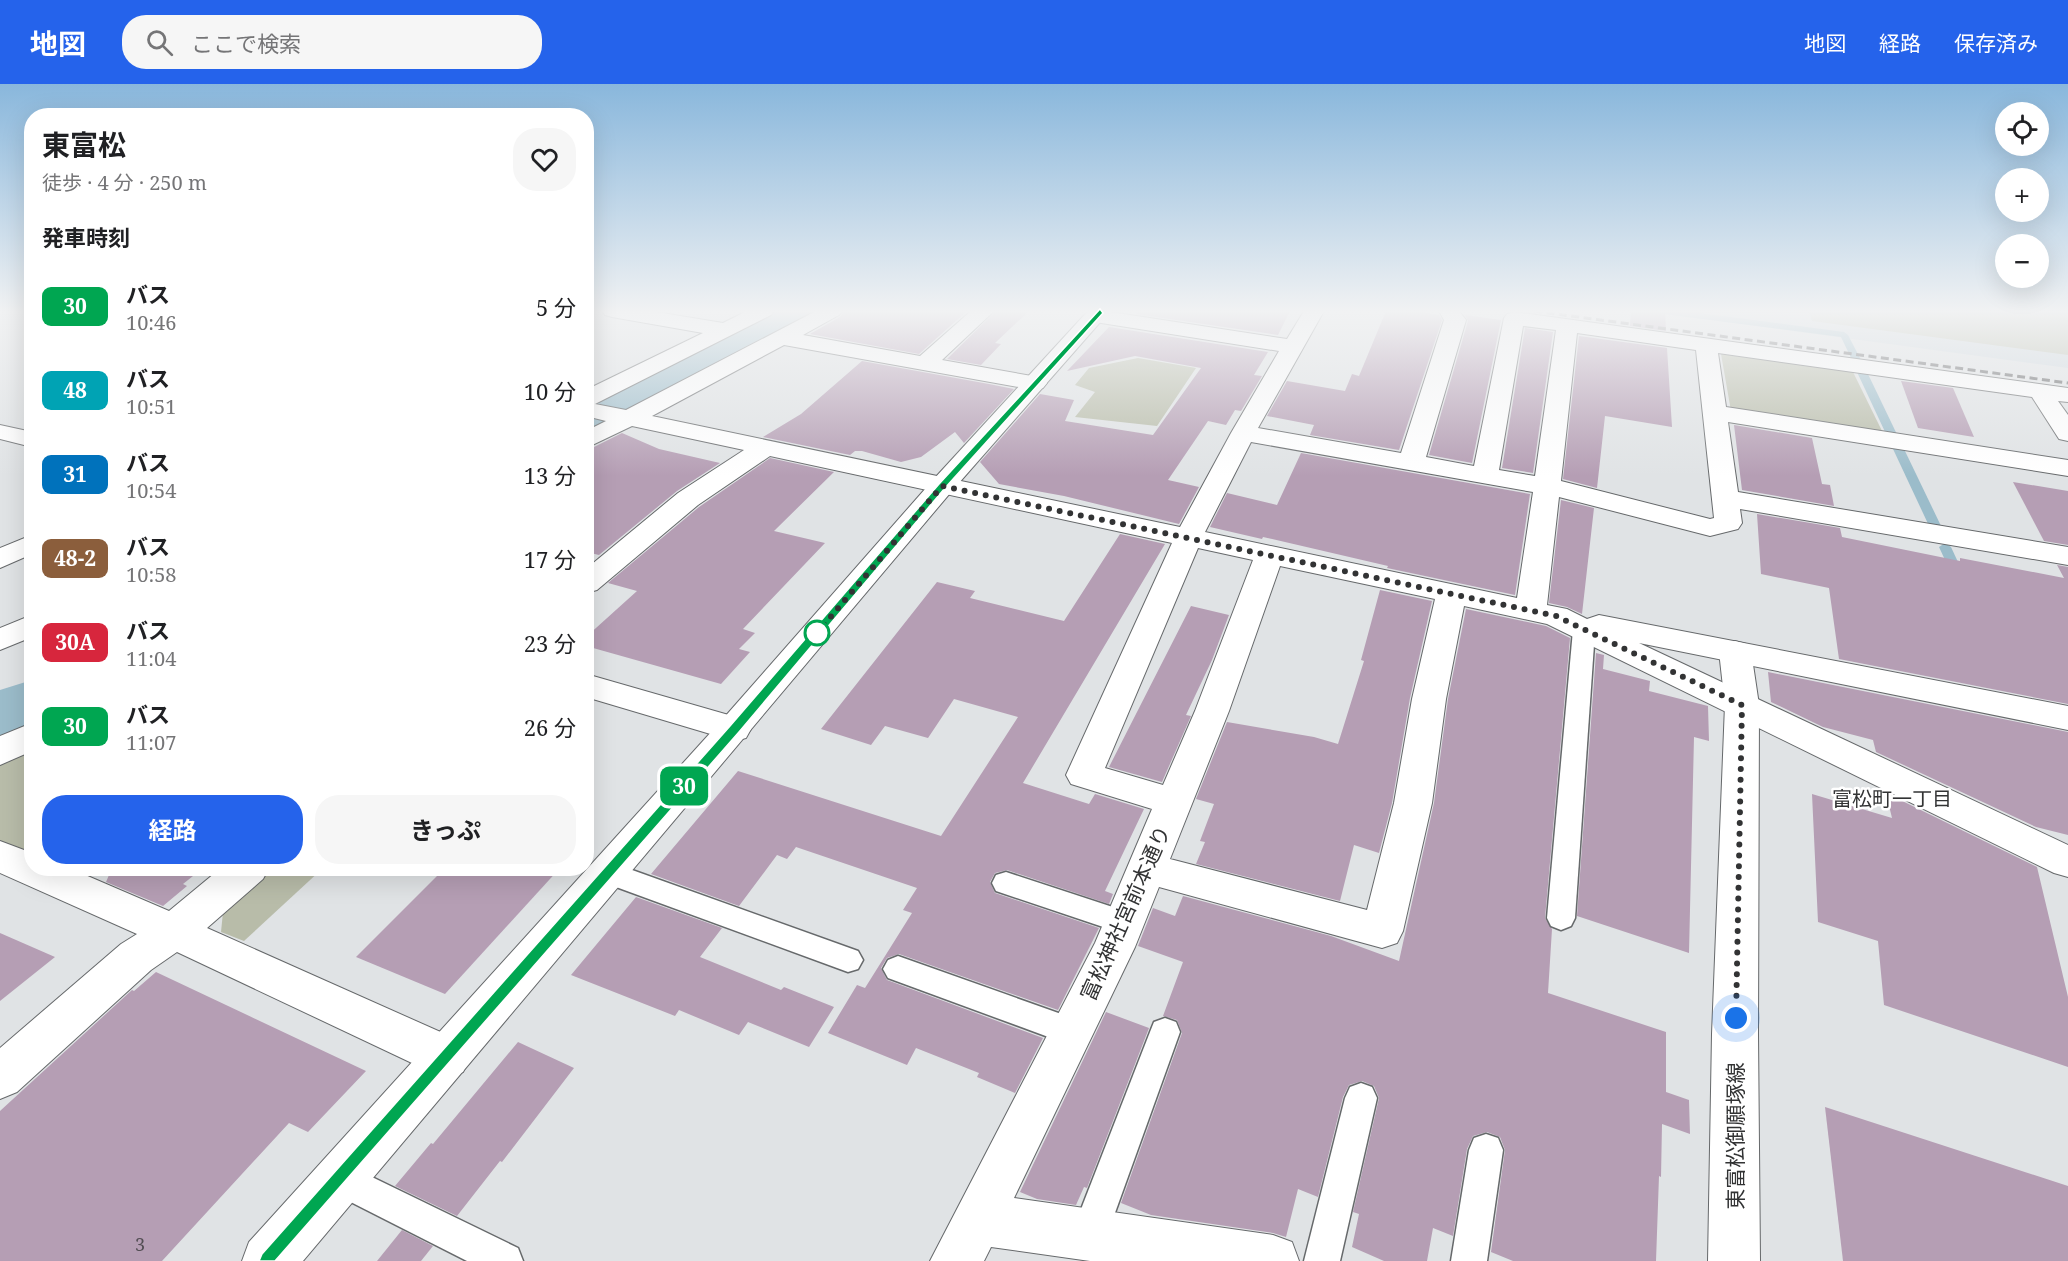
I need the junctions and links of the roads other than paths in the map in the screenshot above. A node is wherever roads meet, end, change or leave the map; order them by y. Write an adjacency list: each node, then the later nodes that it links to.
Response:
1 (653, 366): 13 (street)
2 (726, 366): 17 (street)
3 (935, 366): 11 (street)
4 (1051, 366): 11 (street)
5 (1282, 366): 19 (street)
6 (1441, 366): 26 (street)
7 (1505, 366): 28 (street)
8 (1562, 366): 30 (street)
9 (1708, 366): 16 (street)
10 (1855, 366): 12 (street)
11 (1035, 383): 29 (street)
12 (2040, 392): 14 (street); 20 (street)
13 (594, 395)
14 (2068, 395)
15 (594, 411): 17 (street)
16 (1714, 414): 27 (street); 31 (street)
17 (623, 417): 21 (street); 24 (street)
18 (0, 432): 22 (street)
19 (1243, 433): 26 (street); 32 (street)
20 (2068, 434)
21 (594, 436)
22 (24, 438)
23 (24, 440): 25 (street)
24 (767, 447): 29 (street); 37 (street)
25 (0, 449)
26 (1411, 463): 28 (street)
27 (2068, 468)
28 (1485, 476): 30 (street)
29 (942, 486): 32 (street); 46 (street)
30 (1548, 486): 31 (street); 39 (street)
31 (1725, 498): 35 (street)
32 (1189, 537): 34 (street); 49 (street)
33 (24, 547): 36 (street)
34 (1269, 555): 38 (street); 49 (street, 富松神社宮前本通り)
35 (2068, 556)
36 (0, 559)
37 (594, 577)
38 (1451, 594): 39 (street); 51 (street)
39 (1557, 619): 42 (street); 44 (street); 56 (lane)
40 (24, 629): 41 (street)
41 (0, 640)
42 (1736, 651): 44 (street, 東富松御願塚線); 45 (street)
43 (594, 687): 46 (street)
44 (1742, 705): 50 (street); 75 (street, 東富松御願塚線)
45 (2068, 718)
46 (734, 729): 52 (street)
47 (24, 739): 48 (street)
48 (0, 752)
49 (1174, 802): 51 (street, 富松神社宮前本通り)
50 (2066, 861)
51 (1146, 868): 57 (street, 富松神社宮前本通り)
52 (607, 872): 59 (lane); 63 (street)
53 (47, 876): 58 (street)
54 (240, 876): 58 (street)
55 (1006, 883): 57 (lane)
56 (1562, 918)
57 (1124, 922): 61 (street, 富松神社宮前本通り)
58 (174, 932): 63 (street); 64 (street)
59 (848, 960)
60 (898, 969): 61 (lane)
61 (1070, 1031): 69 (street, 富松神社宮前本通り)
62 (1165, 1032): 68 (lane)
63 (447, 1057): 67 (street)
64 (0, 1077)
65 (1361, 1098): 73 (lane)
66 (1486, 1150): 74 (lane)
67 (339, 1178): 71 (street); 72 (lane)
68 (1089, 1235): 69 (street); 70 (street)
69 (967, 1240)
70 (1245, 1259)
71 (268, 1261)
72 (506, 1261)
73 (1322, 1261)
74 (1469, 1261)
75 (1734, 1261)

